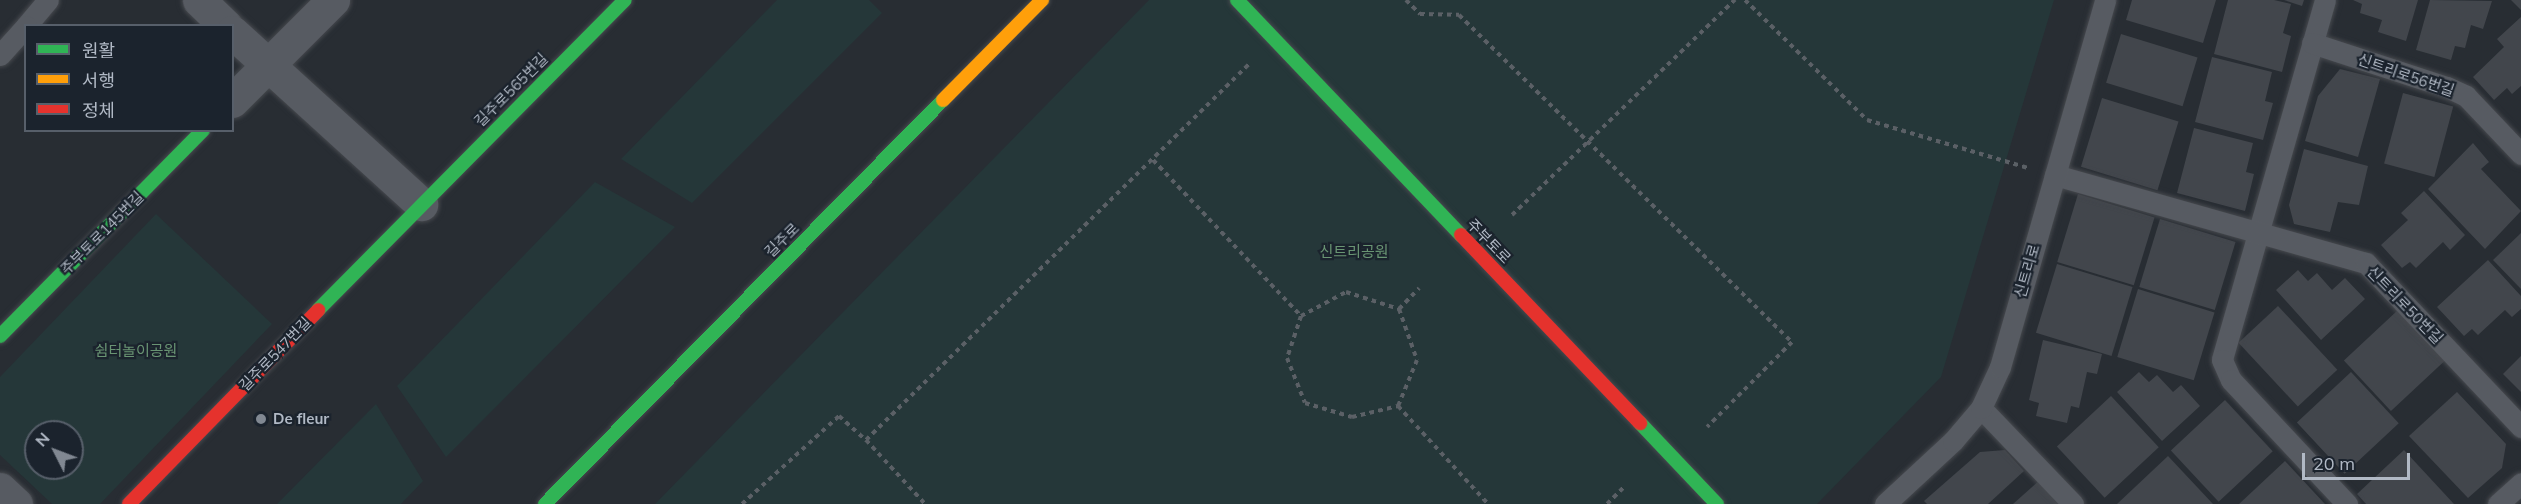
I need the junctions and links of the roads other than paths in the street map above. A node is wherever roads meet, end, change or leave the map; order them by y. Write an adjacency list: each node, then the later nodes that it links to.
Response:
1 (48, 0): 9 (lane)
2 (199, 0): 10 (street)
3 (333, 0): 15 (street)
4 (625, 0): 20 (main road, 길주로565번길)
5 (1042, 0): 29 (main road, 길주로)
6 (1237, 0): 30 (main road, 주부토로)
7 (2105, 0): 19 (lane, 신트리로)
8 (2325, 0): 13 (lane)
9 (28, 24)
10 (224, 24)
11 (24, 28): 14 (lane)
12 (234, 34): 15 (street)
13 (2312, 43): 18 (lane, 신트리로56번길); 21 (lane)
14 (0, 55)
15 (268, 66): 16 (street); 20 (street)
16 (234, 99)
17 (201, 132): 22 (main road, 주부토로145번길)
18 (2521, 154)
19 (2055, 175): 21 (lane, 신트리로50번길); 23 (lane, 신트리로)
20 (421, 204): 28 (main road, 길주로547번길)
21 (2258, 232): 24 (lane, 신트리로50번길); 33 (lane)
22 (0, 336)
23 (1981, 408): 31 (lane, 신트리로); 32 (lane)
24 (2521, 427)
25 (2521, 483): 34 (lane)
26 (0, 489): 27 (street)
27 (16, 504)
28 (129, 504)
29 (545, 504)
30 (1717, 504)
31 (1885, 504)
32 (2073, 504)
33 (2347, 504)
34 (2498, 504)

